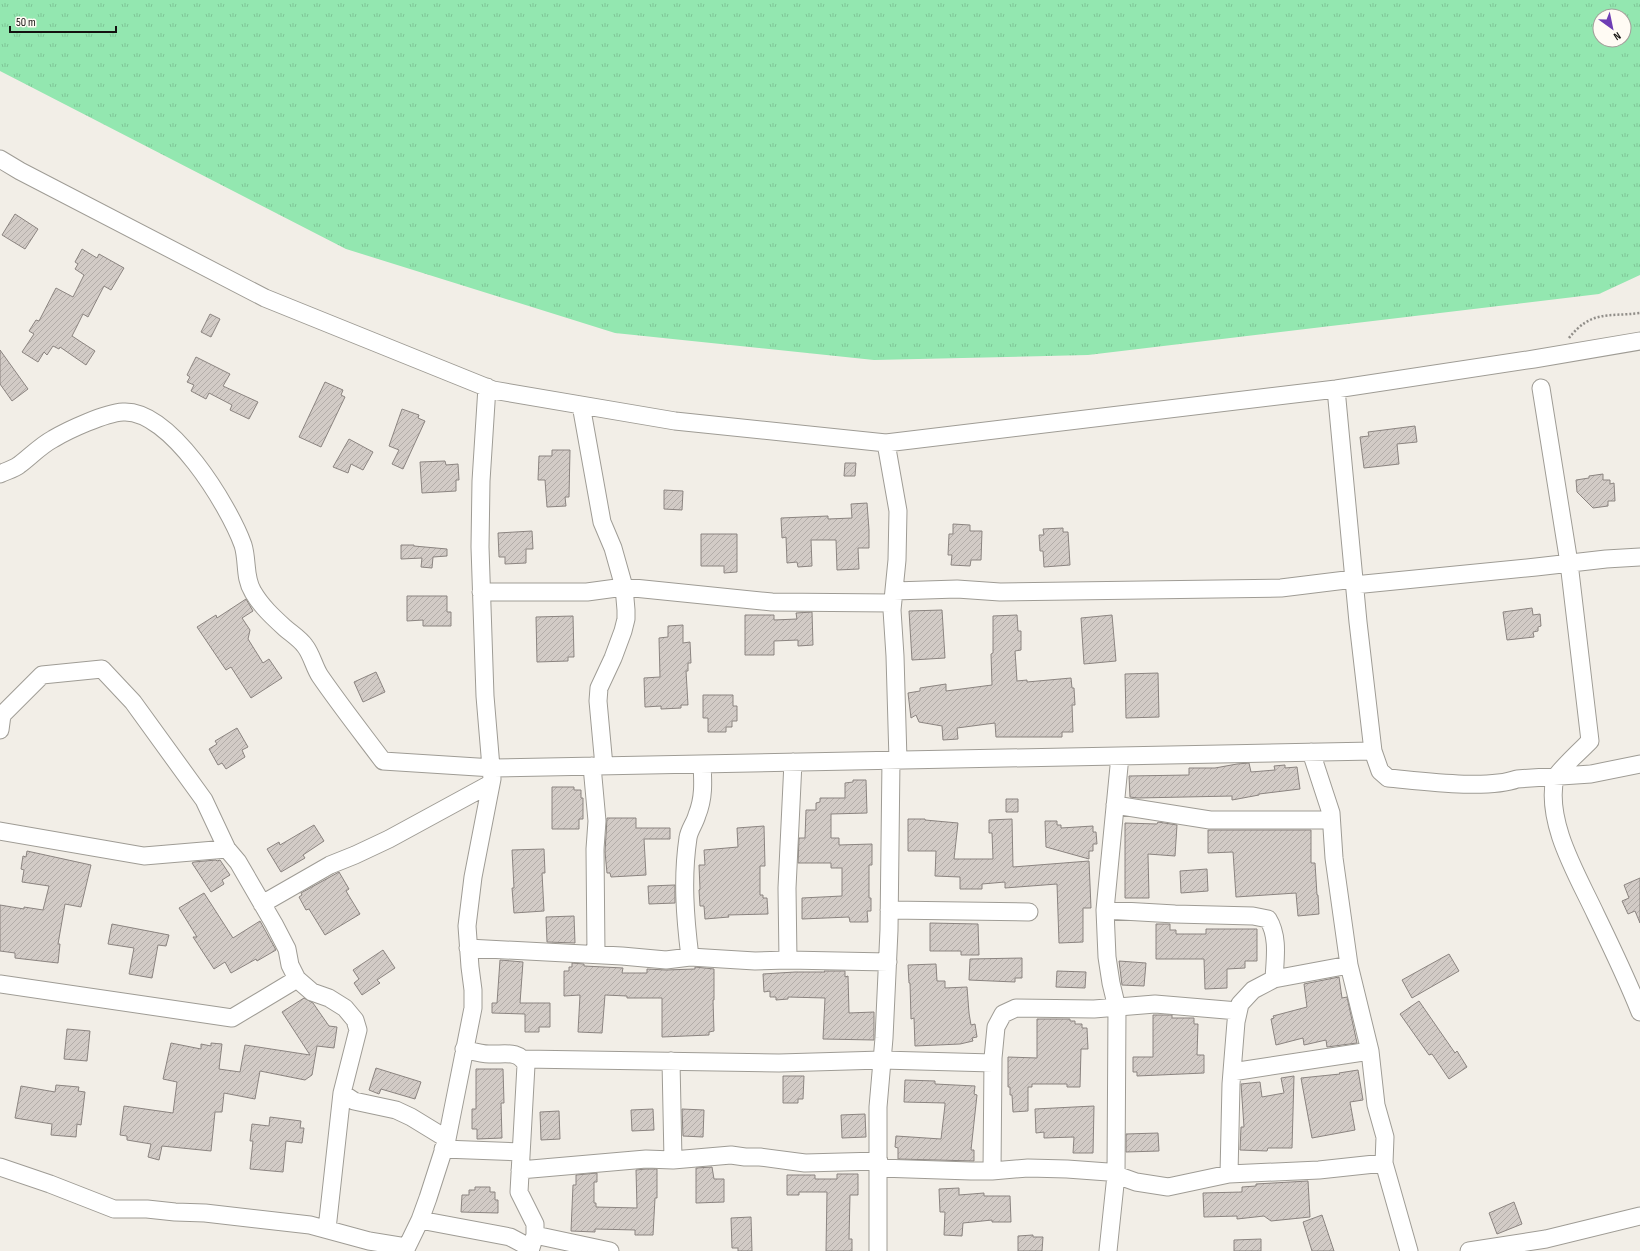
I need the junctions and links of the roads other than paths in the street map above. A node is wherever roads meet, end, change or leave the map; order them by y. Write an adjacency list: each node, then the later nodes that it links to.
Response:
1 (0, 159): 3 (street)
2 (1640, 341): 4 (street)
3 (487, 387): 6 (street); 13 (street)
4 (1336, 388): 7 (street); 11 (street)
5 (1541, 388): 10 (street)
6 (581, 405): 7 (street); 12 (street)
7 (886, 442): 14 (street)
8 (0, 474): 24 (street)
9 (1640, 557): 10 (street)
10 (1569, 563): 11 (street); 25 (street)
11 (1354, 582): 14 (street); 16 (street)
12 (624, 587): 13 (street); 14 (street); 23 (street)
13 (482, 592): 24 (street)
14 (893, 597): 19 (street)
15 (0, 730): 29 (street)
16 (1373, 751): 17 (street); 25 (street)
17 (1312, 752): 18 (street); 27 (street)
18 (1120, 756): 19 (street); 26 (street)
19 (894, 760): 20 (street); 31 (street)
20 (793, 762): 21 (street); 37 (street)
21 (702, 764): 23 (street); 36 (street)
22 (1640, 764): 25 (street)
23 (598, 766): 24 (street); 35 (street)
24 (492, 776): 30 (street); 34 (street)
25 (1556, 776): 42 (street)
26 (1116, 805): 27 (street); 32 (street)
27 (1331, 820): 39 (street)
28 (0, 831): 29 (street)
29 (227, 849): 30 (street)
30 (262, 904): 40 (street)
31 (889, 910): 33 (street); 38 (street)
32 (1104, 910): 41 (street); 44 (street)
33 (1029, 912)
34 (468, 948): 35 (street); 47 (street)
35 (596, 954): 36 (street)
36 (690, 957): 37 (street)
37 (788, 960): 38 (street)
38 (888, 962): 50 (street)
39 (1349, 965): 41 (street); 48 (street)
40 (297, 979): 43 (street); 54 (street)
41 (1274, 979): 45 (street)
42 (1635, 983): 46 (street)
43 (0, 984)
44 (1117, 1008): 45 (street); 52 (street); 64 (street)
45 (1238, 1011): 53 (street)
46 (1640, 1012)
47 (464, 1050): 49 (street); 55 (street)
48 (1370, 1051): 53 (street); 58 (street)
49 (523, 1059): 51 (street); 56 (street)
50 (882, 1060): 51 (street); 52 (street); 59 (street)
51 (671, 1061): 57 (street)
52 (993, 1063): 62 (street)
53 (1232, 1072): 63 (street)
54 (342, 1093): 55 (street); 67 (street)
55 (445, 1144): 56 (street); 66 (street)
56 (521, 1152): 61 (street)
57 (673, 1160): 59 (street); 61 (street)
58 (1384, 1163): 63 (street); 75 (street)
59 (879, 1164): 62 (street); 73 (street)
60 (0, 1167): 67 (street)
61 (520, 1170): 68 (street)
62 (992, 1171): 64 (street)
63 (1229, 1174): 64 (street)
64 (1116, 1175): 74 (street)
65 (1640, 1216): 69 (street)
66 (420, 1220): 70 (street); 71 (street)
67 (327, 1229): 70 (street)
68 (533, 1243): 72 (street)
69 (1550, 1245): 76 (street)
70 (406, 1249)
71 (527, 1251)
72 (610, 1251)
73 (878, 1251)
74 (1108, 1251)
75 (1409, 1251)
76 (1469, 1251)

